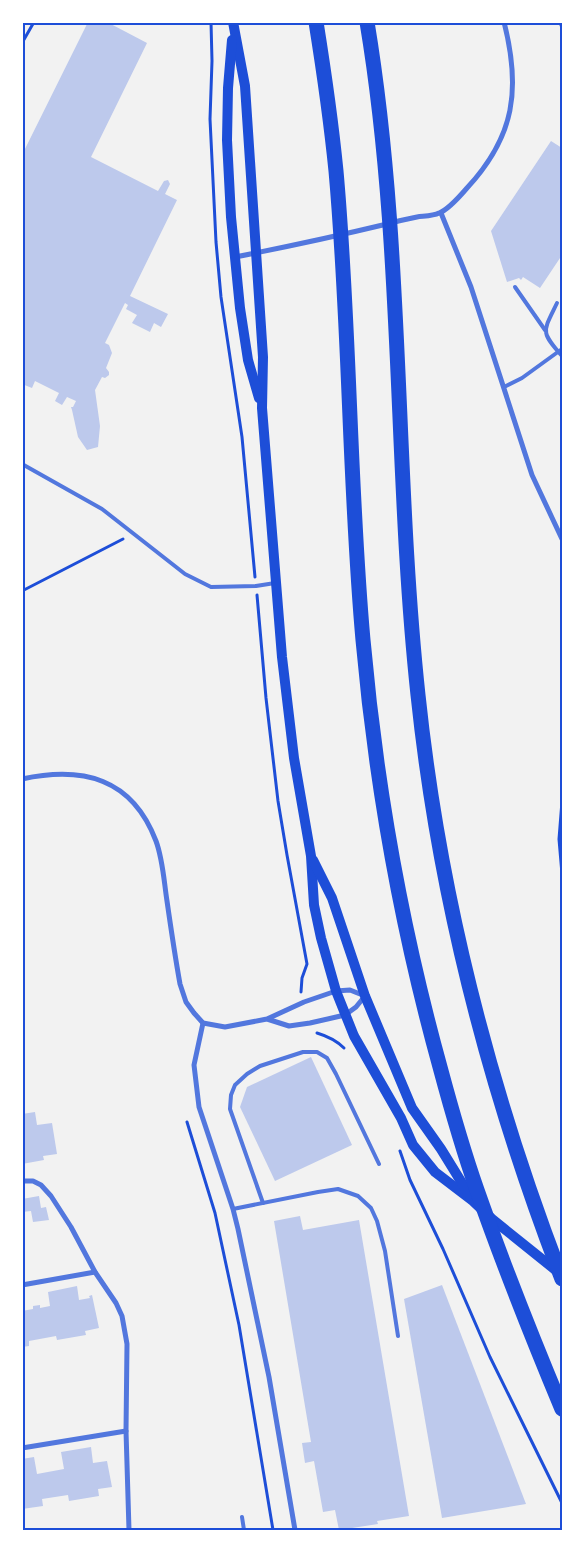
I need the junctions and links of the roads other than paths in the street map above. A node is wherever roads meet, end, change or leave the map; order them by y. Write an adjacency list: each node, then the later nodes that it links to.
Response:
1 (316, 22): 33 (highway)
2 (366, 22): 30 (highway)
3 (504, 22): 5 (street)
4 (233, 25): 6 (main road); 7 (main road)
5 (441, 213): 6 (street); 12 (street)
6 (256, 253): 7 (street); 13 (main road)
7 (235, 258): 13 (main road)
8 (515, 287): 10 (lane)
9 (557, 303): 10 (lane)
10 (545, 330): 11 (lane)
11 (561, 352): 12 (lane)
12 (504, 387): 15 (street)
13 (262, 408): 16 (main road)
14 (22, 464): 16 (lane)
15 (562, 539)
16 (275, 583): 18 (main road)
17 (22, 779): 23 (street)
18 (311, 856): 19 (main road); 20 (main road)
19 (336, 991): 20 (street); 21 (main road); 22 (street)
20 (364, 996): 21 (street); 26 (main road)
21 (345, 1014): 22 (street); 26 (main road)
22 (267, 1019): 23 (street)
23 (203, 1023): 28 (street)
24 (379, 1164): 27 (lane)
25 (22, 1182): 29 (street)
26 (473, 1201): 30 (main road)
27 (263, 1203): 28 (lane); 32 (lane)
28 (233, 1209): 39 (street)
29 (94, 1272): 31 (street); 34 (street)
30 (562, 1277)
31 (22, 1285)
32 (398, 1336)
33 (562, 1409)
34 (126, 1431): 35 (street); 37 (street)
35 (22, 1448)
36 (242, 1518): 38 (lane)
37 (129, 1530)
38 (244, 1530)
39 (295, 1530)

